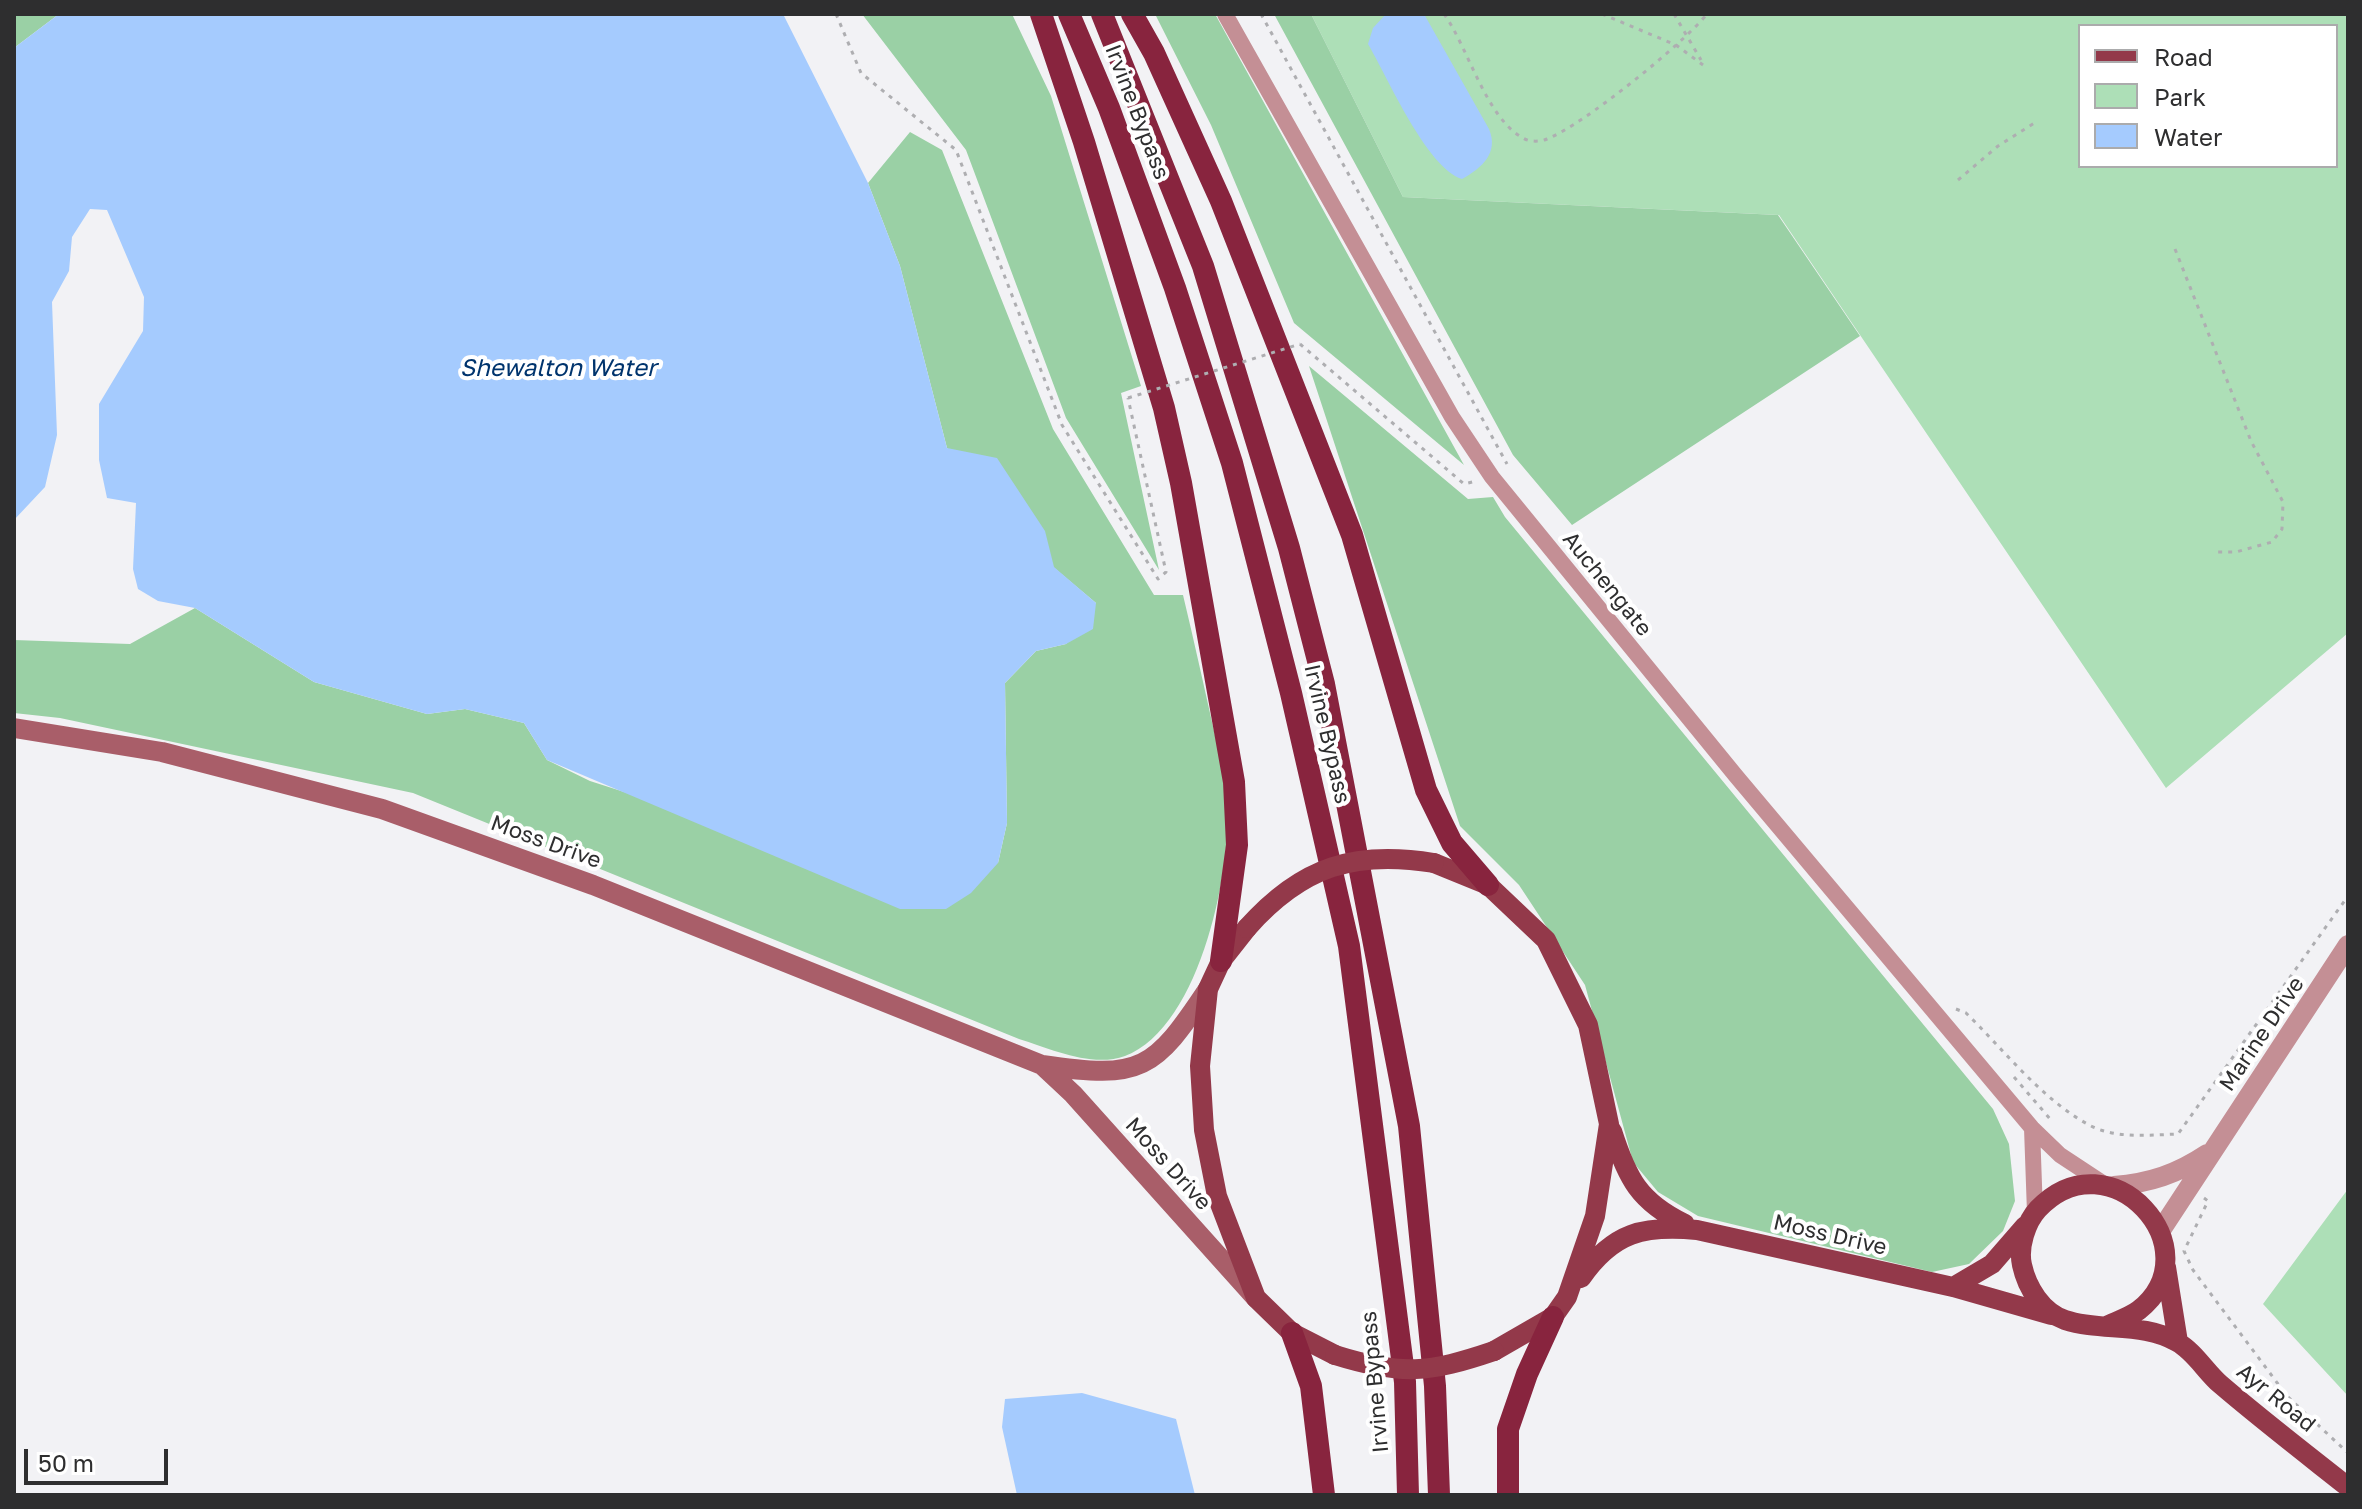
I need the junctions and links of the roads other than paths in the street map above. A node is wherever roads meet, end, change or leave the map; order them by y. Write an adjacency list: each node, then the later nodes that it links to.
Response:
1 (1041, 14): 9 (highway)
2 (1069, 14): 30 (highway, Irvine Bypass)
3 (1102, 14): 31 (highway, Irvine Bypass)
4 (1132, 14): 7 (highway)
5 (1225, 14): 13 (street, Auchengate)
6 (14, 728): 11 (main road, Moss Drive)
7 (1488, 885): 9 (main road, bridge); 12 (main road)
8 (2348, 945): 14 (street, Marine Drive)
9 (1221, 961): 10 (main road)
10 (1208, 989): 11 (main road, Moss Drive); 22 (main road)
11 (1042, 1065): 22 (main road, Moss Drive)
12 (1609, 1124): 17 (main road, Moss Drive); 21 (main road)
13 (2032, 1128): 15 (street, Auchengate); 16 (street)
14 (2214, 1149): 15 (street, Marine Drive); 18 (street, Marine Drive)
15 (2109, 1185): 16 (main road); 18 (main road)
16 (2033, 1215): 20 (main road); 24 (main road)
17 (1697, 1230): 20 (main road, Moss Drive); 21 (main road, Moss Drive)
18 (2161, 1230): 19 (main road)
19 (2165, 1254): 25 (main road); 27 (main road)
20 (1953, 1287): 24 (main road, Moss Drive)
21 (1567, 1297): 23 (main road, Moss Drive)
22 (1256, 1298): 26 (main road)
23 (1553, 1317): 26 (main road, bridge); 32 (highway)
24 (2056, 1317): 25 (main road)
25 (2106, 1326): 27 (main road, Ayr Road)
26 (1292, 1333): 29 (highway)
27 (2178, 1342): 28 (main road, Ayr Road)
28 (2348, 1487)
29 (1324, 1495)
30 (1408, 1495)
31 (1439, 1495)
32 (1508, 1495)

